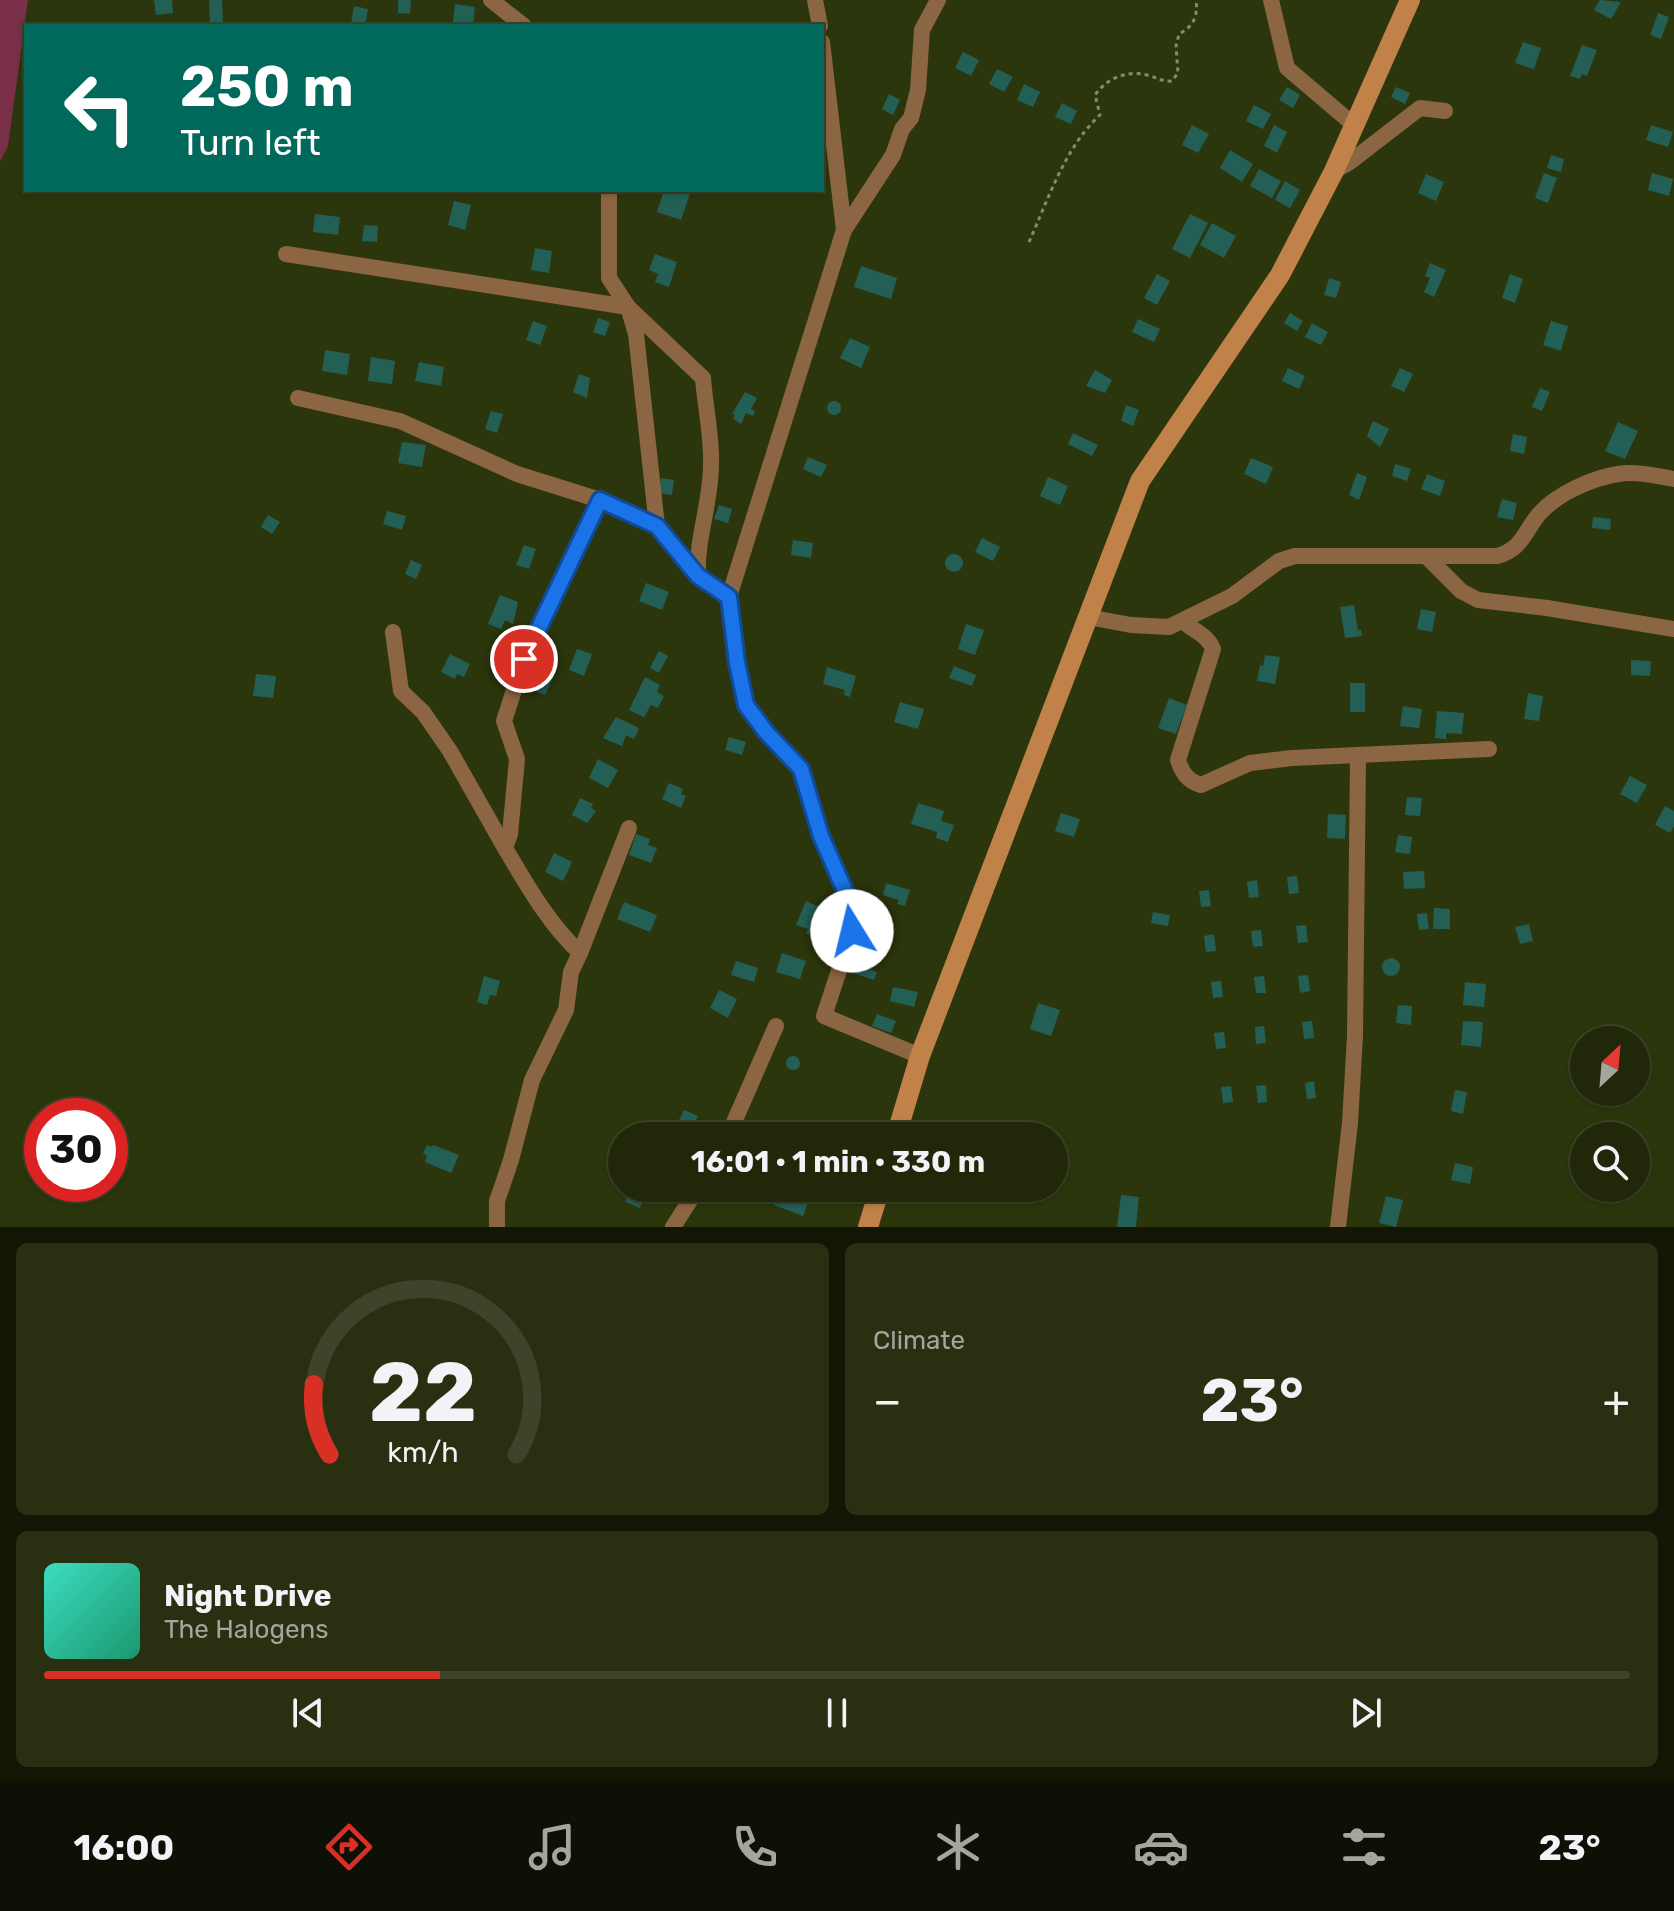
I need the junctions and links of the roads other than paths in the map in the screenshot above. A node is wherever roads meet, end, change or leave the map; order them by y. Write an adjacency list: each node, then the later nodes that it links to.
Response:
1 (491, 0): 6 (street)
2 (815, 0): 7 (street)
3 (938, 0): 13 (street)
4 (1271, 0): 10 (street)
5 (1410, 0): 10 (main road)
6 (521, 24)
7 (820, 24)
8 (824, 59): 13 (street)
9 (1445, 111): 11 (street)
10 (1354, 125): 11 (main road)
11 (1334, 171): 23 (main road)
12 (609, 192): 15 (street)
13 (844, 230): 22 (street)
14 (286, 254): 15 (street)
15 (628, 307): 19 (street); 21 (street)
16 (298, 398): 18 (street)
17 (1674, 479): 20 (street)
18 (600, 500): 19 (street); 30 (street)
19 (657, 526): 21 (street)
20 (1427, 557): 24 (street); 25 (street)
21 (698, 576): 22 (street)
22 (729, 597): 33 (street)
23 (1088, 617): 24 (street); 33 (main road)
24 (1183, 621): 28 (street)
25 (1674, 629)
26 (393, 632): 30 (street)
27 (1489, 749): 28 (street)
28 (1358, 757): 41 (street)
29 (629, 828): 31 (street)
30 (505, 848): 31 (street)
31 (580, 953): 38 (street)
32 (776, 1026): 34 (street)
33 (920, 1056): 35 (main road)
34 (734, 1122)
35 (900, 1122)
36 (689, 1202): 39 (street)
37 (876, 1202): 40 (main road)
38 (497, 1227)
39 (673, 1227)
40 (868, 1227)
41 (1338, 1227)

